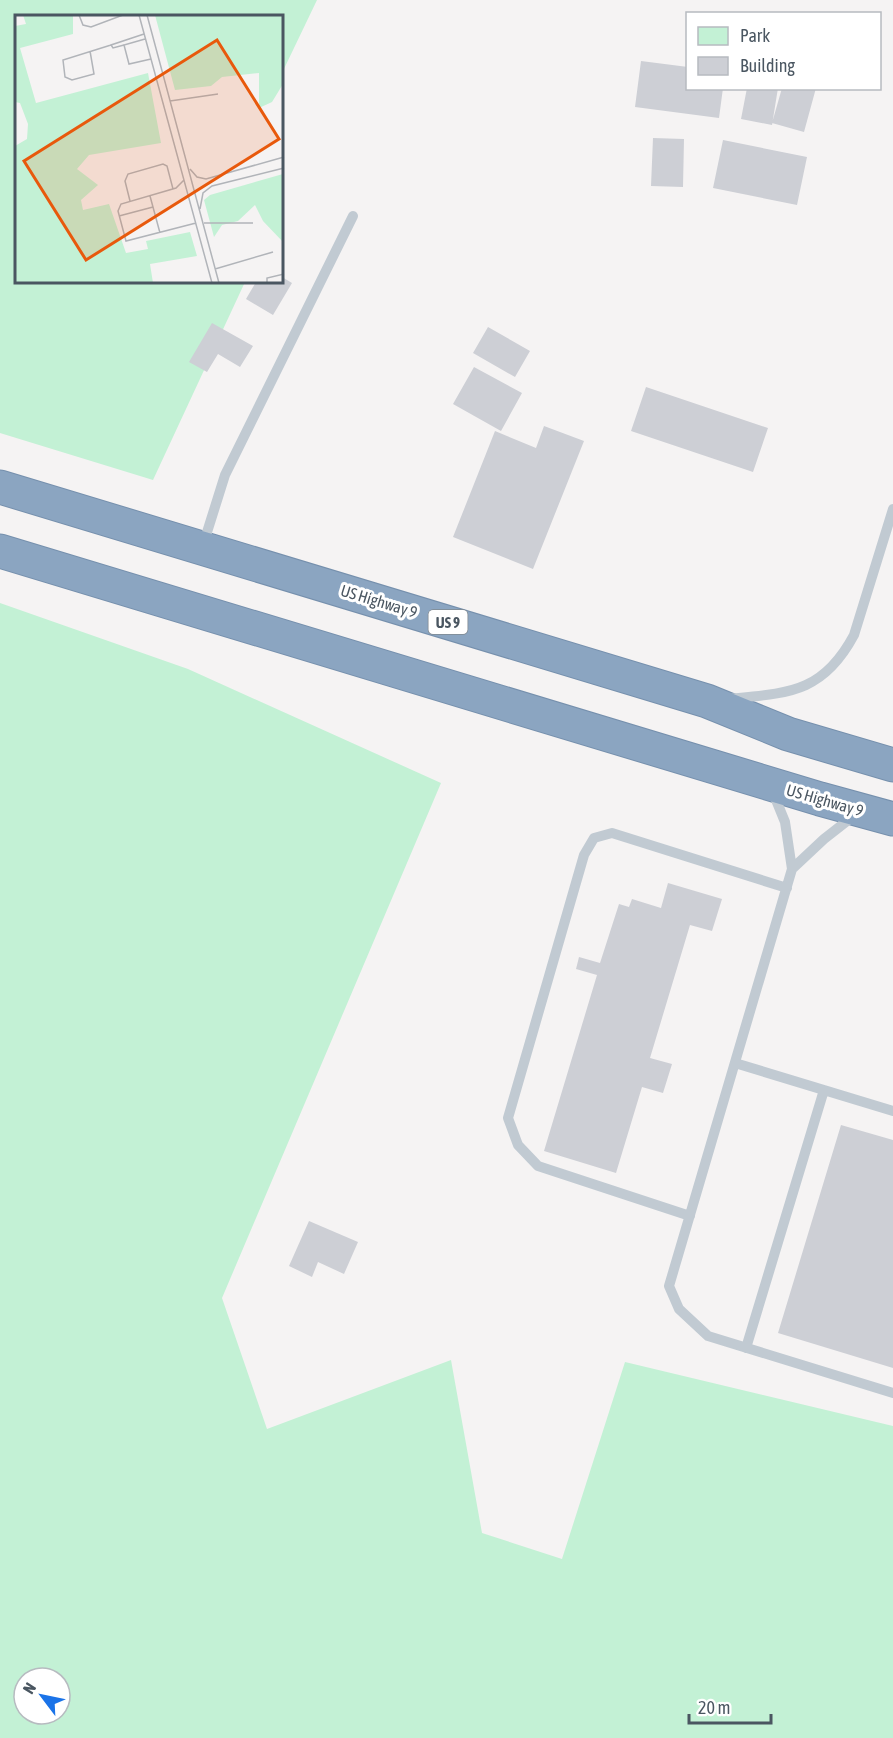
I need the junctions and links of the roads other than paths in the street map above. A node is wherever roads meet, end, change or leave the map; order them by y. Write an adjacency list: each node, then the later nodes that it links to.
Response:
1 (353, 216): 4 (lane)
2 (0, 487): 4 (highway, US Highway 9 / US 9)
3 (893, 509): 6 (lane)
4 (202, 548): 6 (highway, US Highway 9 / US 9)
5 (0, 551): 8 (highway, US Highway 9)
6 (707, 701): 7 (highway, US Highway 9 / US 9)
7 (893, 765)
8 (770, 784): 9 (highway, US Highway 9); 11 (lane)
9 (861, 810): 10 (highway, US Highway 9); 11 (lane)
10 (893, 819)
11 (792, 869): 12 (lane)
12 (786, 888): 13 (lane); 16 (lane)
13 (735, 1063): 14 (lane); 16 (lane)
14 (824, 1090): 15 (lane); 17 (lane)
15 (893, 1110)
16 (690, 1216): 17 (lane)
17 (746, 1347): 18 (lane)
18 (893, 1393)

